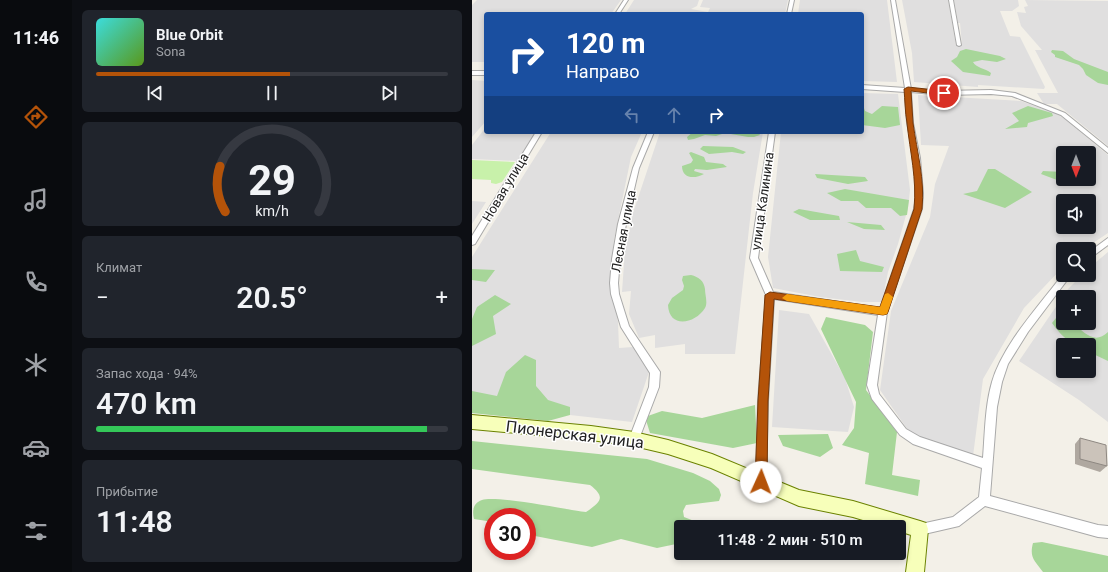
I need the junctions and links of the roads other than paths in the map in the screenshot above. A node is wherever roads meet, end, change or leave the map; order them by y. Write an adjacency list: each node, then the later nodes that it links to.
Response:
1 (626, 0): 5 (street)
2 (792, 0): 6 (street)
3 (893, 0): 11 (street)
4 (951, 0): 7 (street)
5 (618, 12)
6 (789, 12)
7 (959, 45)
8 (472, 73): 9 (street)
9 (484, 74)
10 (864, 87): 11 (street)
11 (908, 89): 15 (street); 21 (street)
12 (539, 134): 17 (street, Новая улица)
13 (650, 134): 23 (street, Лесная улица)
14 (772, 134): 20 (street, улица Калинина)
15 (1108, 151)
16 (1108, 241): 18 (street)
17 (472, 242)
18 (1096, 250)
19 (1062, 282): 24 (street)
20 (770, 295): 21 (street); 25 (street, улица Калинина)
21 (883, 312): 24 (street)
22 (472, 422): 23 (street, Пионерская улица)
23 (634, 440): 25 (street, Пионерская улица)
24 (988, 465): 26 (street)
25 (761, 482): 27 (street, Пионерская улица)
26 (984, 500): 27 (street, Пионерская улица); 28 (street)
27 (920, 529): 29 (street)
28 (1108, 532)
29 (915, 572)

